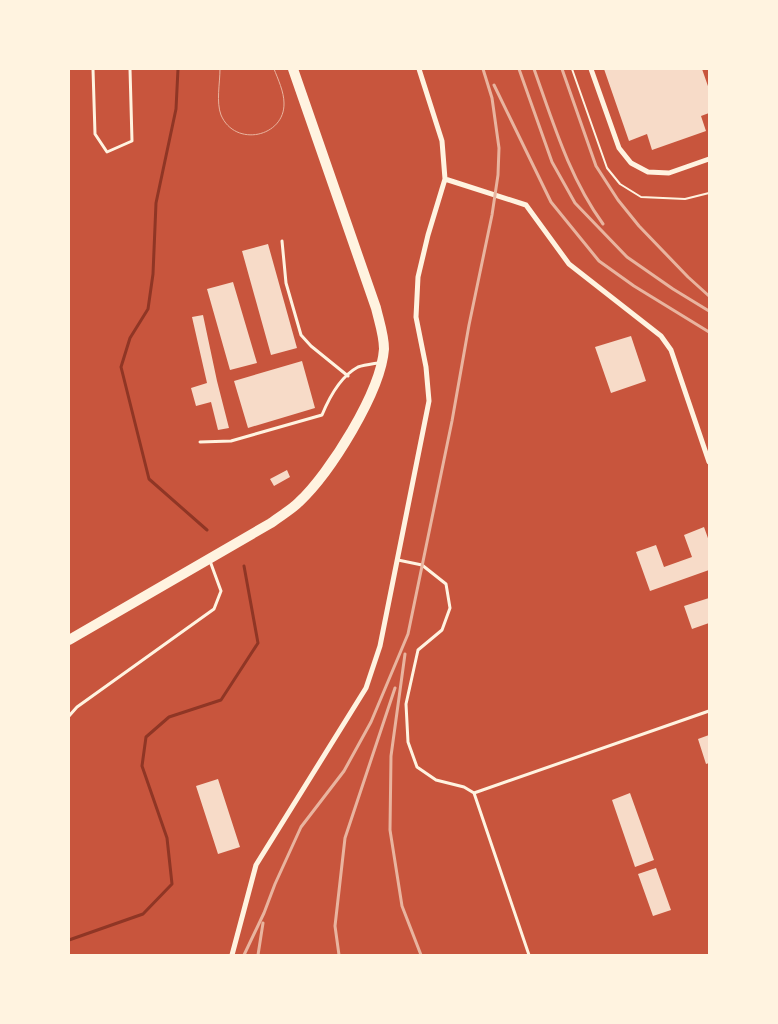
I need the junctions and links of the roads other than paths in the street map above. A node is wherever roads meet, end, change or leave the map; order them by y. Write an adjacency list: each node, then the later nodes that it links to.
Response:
1 (93, 69): 2 (lane)
2 (130, 69)
3 (293, 69): 9 (main road)
4 (419, 69): 7 (street)
5 (591, 69): 6 (street)
6 (709, 159)
7 (445, 179): 12 (street); 14 (street)
8 (282, 241): 10 (lane)
9 (381, 363): 10 (lane); 13 (main road)
10 (348, 376): 11 (lane)
11 (200, 442)
12 (709, 462)
13 (209, 558): 15 (main road); 17 (lane)
14 (397, 560): 18 (lane); 19 (street)
15 (69, 640)
16 (709, 711): 18 (lane)
17 (69, 716)
18 (474, 793): 20 (lane)
19 (232, 955)
20 (529, 955)

